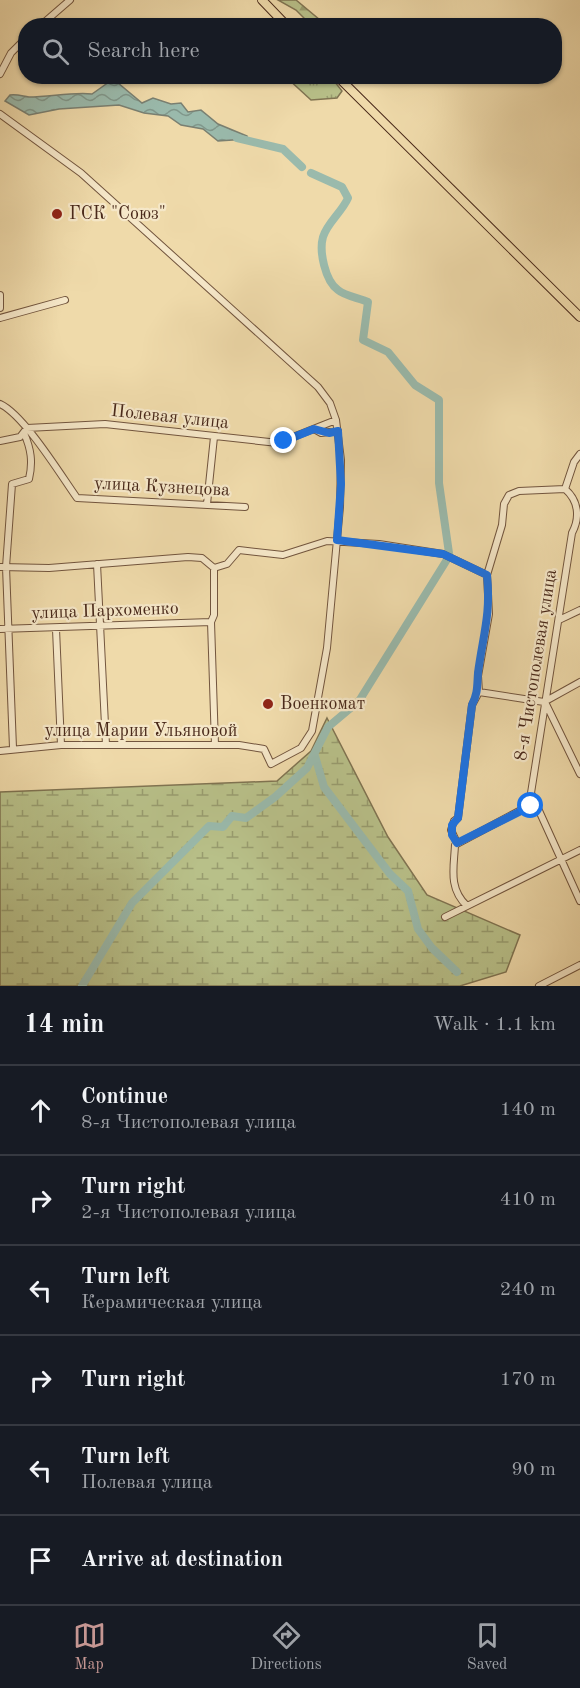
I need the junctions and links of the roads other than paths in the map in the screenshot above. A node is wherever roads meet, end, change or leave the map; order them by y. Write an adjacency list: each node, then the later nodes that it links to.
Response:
1 (70, 0): 3 (street)
2 (262, 0): 4 (main road)
3 (49, 18)
4 (279, 18)
5 (18, 46): 6 (street)
6 (0, 74)
7 (345, 84): 13 (main road)
8 (0, 114): 15 (street)
9 (0, 295): 11 (street)
10 (65, 300): 12 (street)
11 (0, 308)
12 (0, 316)
13 (580, 317)
14 (0, 404): 17 (street)
15 (336, 420): 16 (street, Полевая улица); 18 (street)
16 (314, 429): 18 (street); 19 (street, Полевая улица)
17 (26, 431): 19 (street, Полевая улица); 20 (street, Полевая улица); 21 (street); 23 (street)
18 (338, 431): 27 (street)
19 (214, 437): 25 (street)
20 (0, 441)
21 (31, 452): 23 (street); 29 (street)
22 (580, 454): 24 (street)
23 (47, 456): 25 (street, улица Кузнецова)
24 (565, 489): 31 (street); 33 (street, 8-я Чистополевая улица)
25 (207, 504): 26 (street, улица Кузнецова)
26 (245, 507)
27 (337, 540): 30 (street); 31 (street); 44 (street, улица Марии Ульяновой)
28 (97, 564): 29 (street); 30 (street); 35 (street)
29 (3, 567): 37 (street)
30 (214, 568): 34 (street)
31 (487, 575): 40 (street)
32 (580, 610): 33 (street)
33 (560, 620): 41 (street, 8-я Чистополевая улица)
34 (211, 622): 35 (street, улица Пархоменко); 44 (street)
35 (102, 627): 38 (street, улица Пархоменко); 43 (street)
36 (0, 629): 37 (street, улица Пархоменко)
37 (8, 629): 38 (street, улица Пархоменко); 45 (street)
38 (56, 629): 42 (street)
39 (580, 682): 41 (street)
40 (478, 692): 41 (street); 49 (street)
41 (544, 702): 47 (street); 48 (street, 8-я Чистополевая улица)
42 (61, 745): 43 (street, улица Марии Ульяновой); 45 (street, улица Марии Ульяновой)
43 (106, 745): 44 (street, улица Марии Ульяновой)
44 (215, 745)
45 (14, 748): 46 (street, улица Марии Ульяновой)
46 (0, 750)
47 (580, 774)
48 (534, 803): 49 (street); 51 (street)
49 (457, 843): 53 (street)
50 (580, 850): 51 (street)
51 (560, 859): 52 (street); 53 (street)
52 (580, 901)
53 (467, 906): 54 (street)
54 (445, 917)
55 (580, 965): 56 (street)
56 (539, 986)

